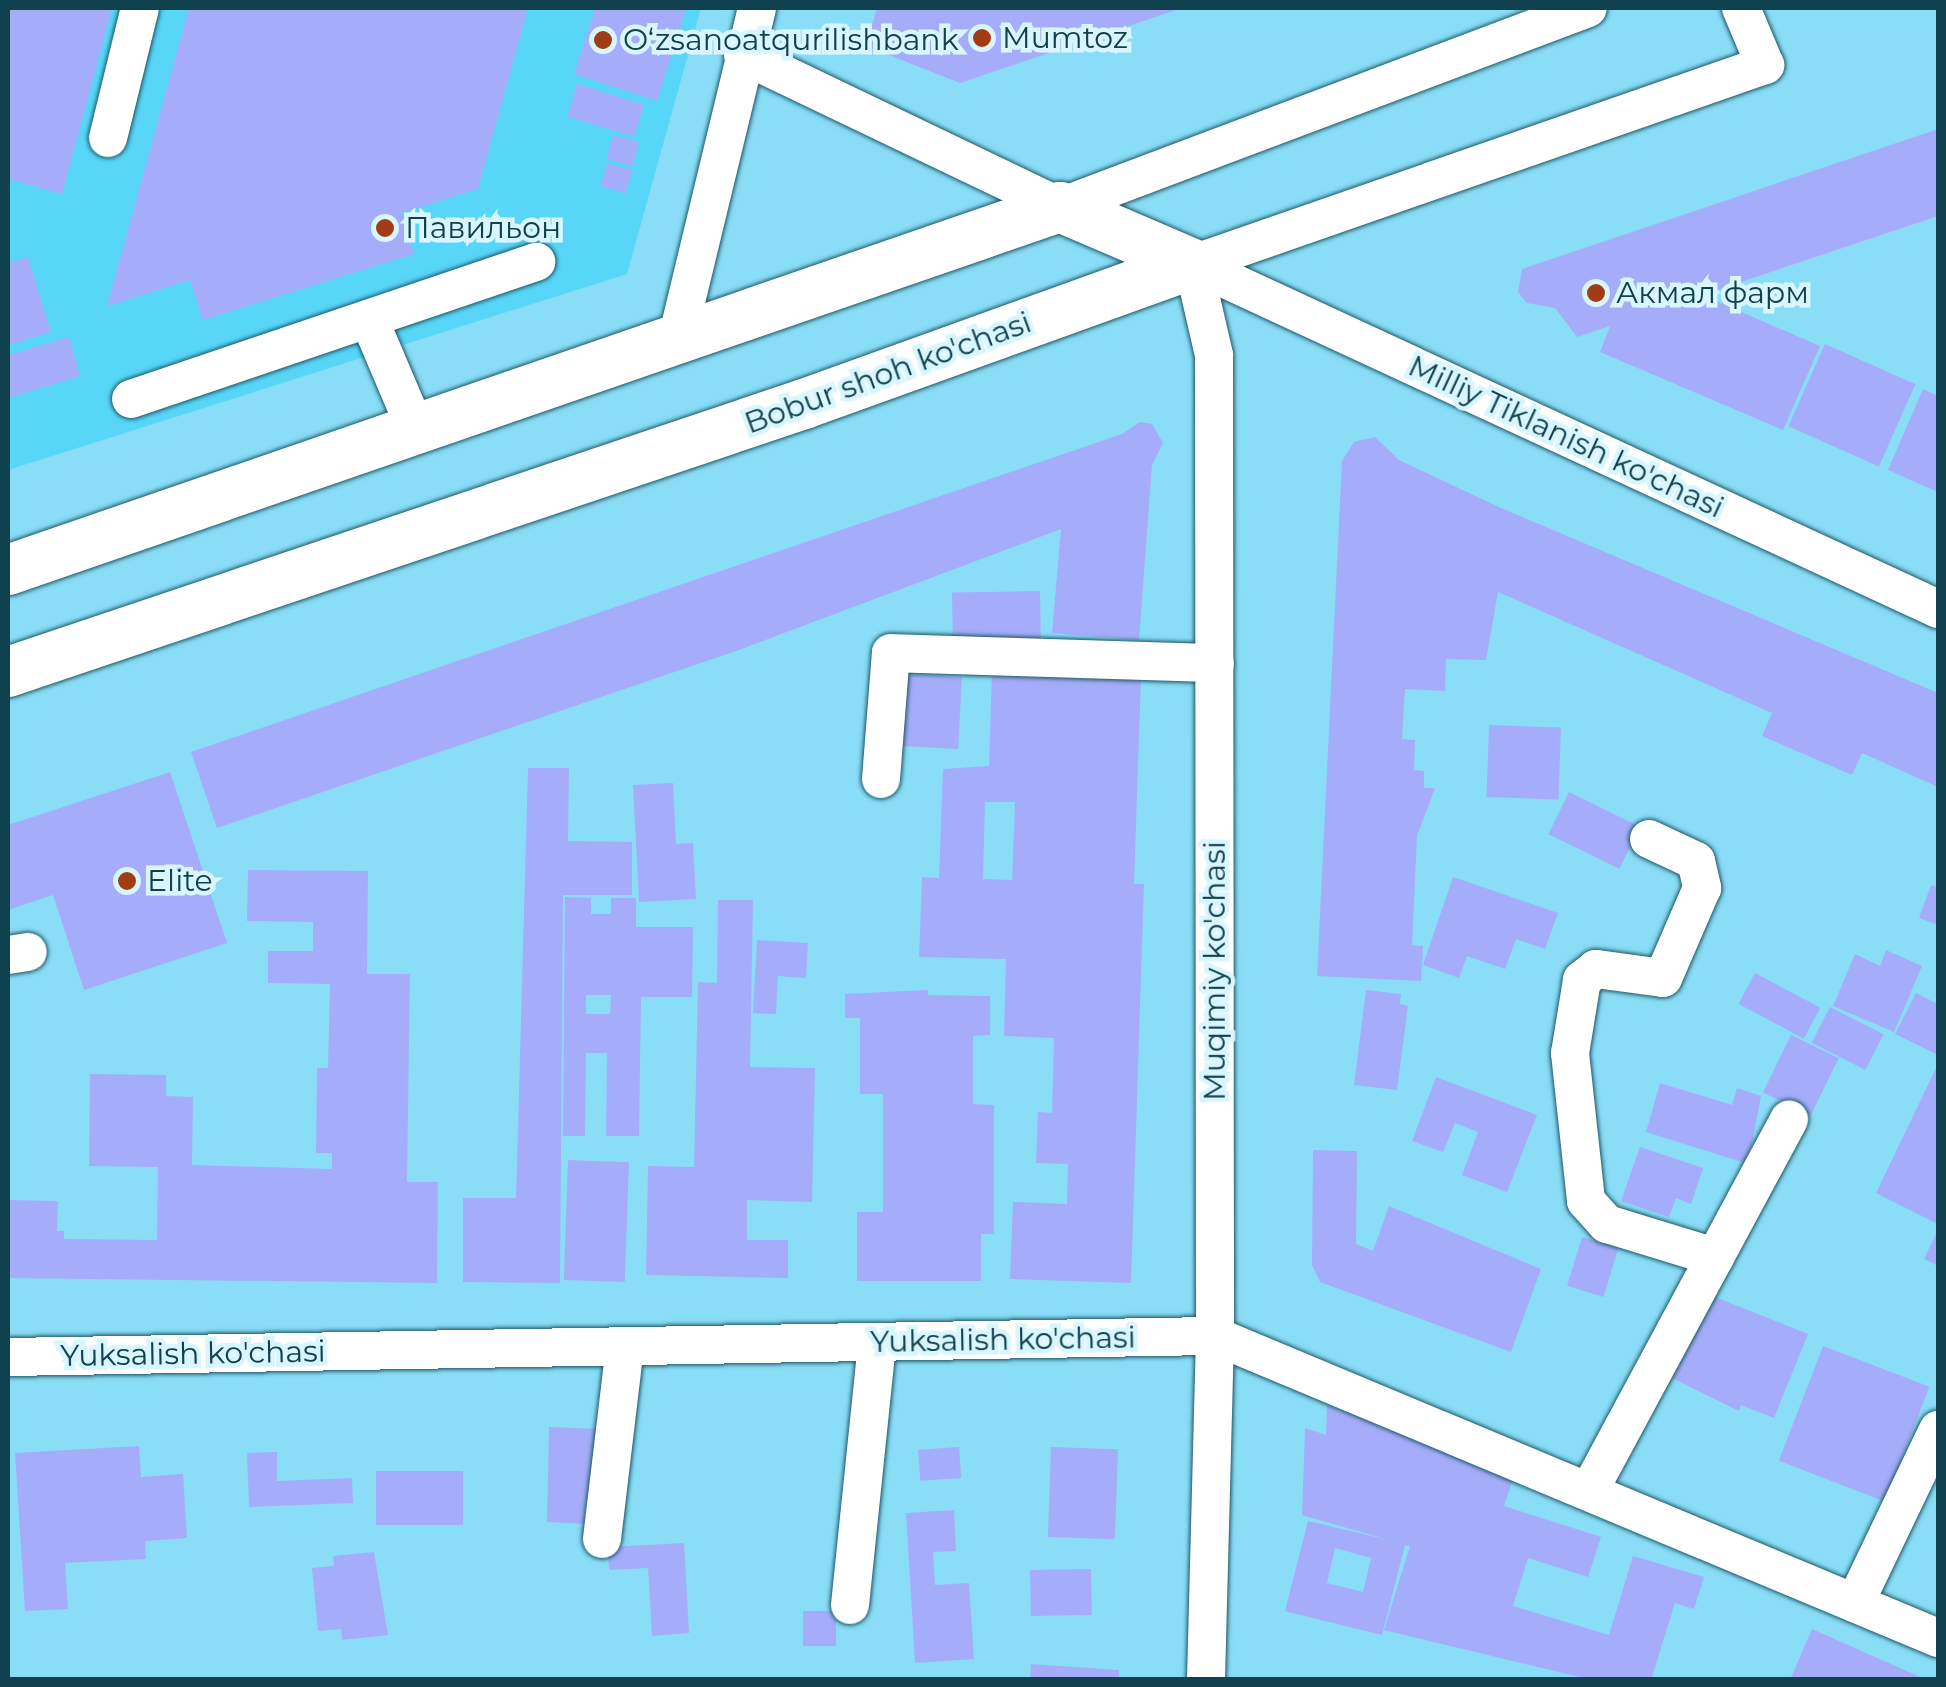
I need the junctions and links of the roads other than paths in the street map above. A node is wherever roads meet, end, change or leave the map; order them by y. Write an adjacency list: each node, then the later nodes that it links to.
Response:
1 (140, 8): 6 (street)
2 (757, 8): 5 (street)
3 (1588, 8): 7 (street)
4 (1742, 8): 9 (street, Bobur shoh ko'chasi)
5 (743, 56): 7 (street); 11 (street)
6 (108, 138)
7 (1060, 207): 9 (main road); 11 (main road)
8 (536, 262): 10 (street)
9 (1194, 264): 15 (street, Milliy Tiklanish ko'chasi); 16 (street, Muqimiy ko'chasi); 17 (main road, Bobur shoh ko'chasi)
10 (368, 319): 12 (street); 13 (street)
11 (676, 343): 13 (main road)
12 (131, 399)
13 (417, 432): 14 (main road)
14 (8, 570)
15 (1938, 609)
16 (1214, 663): 18 (street); 22 (street, Muqimiy ko'chasi)
17 (8, 672)
18 (881, 779)
19 (1649, 840): 21 (street)
20 (1789, 1118): 21 (street)
21 (1715, 1257): 27 (street)
22 (1215, 1336): 23 (street, Yuksalish ko'chasi); 27 (street, Yuksalish ko'chasi); 32 (street, Muqimiy ko'chasi)
23 (877, 1342): 24 (street, Yuksalish ko'chasi); 30 (street)
24 (625, 1346): 25 (street, Yuksalish ko'chasi); 28 (street)
25 (8, 1357)
26 (1938, 1430): 29 (street)
27 (1589, 1491): 29 (street, Yuksalish ko'chasi)
28 (602, 1540)
29 (1855, 1604): 31 (street, Yuksalish ko'chasi)
30 (850, 1605)
31 (1938, 1638)
32 (1206, 1680)

